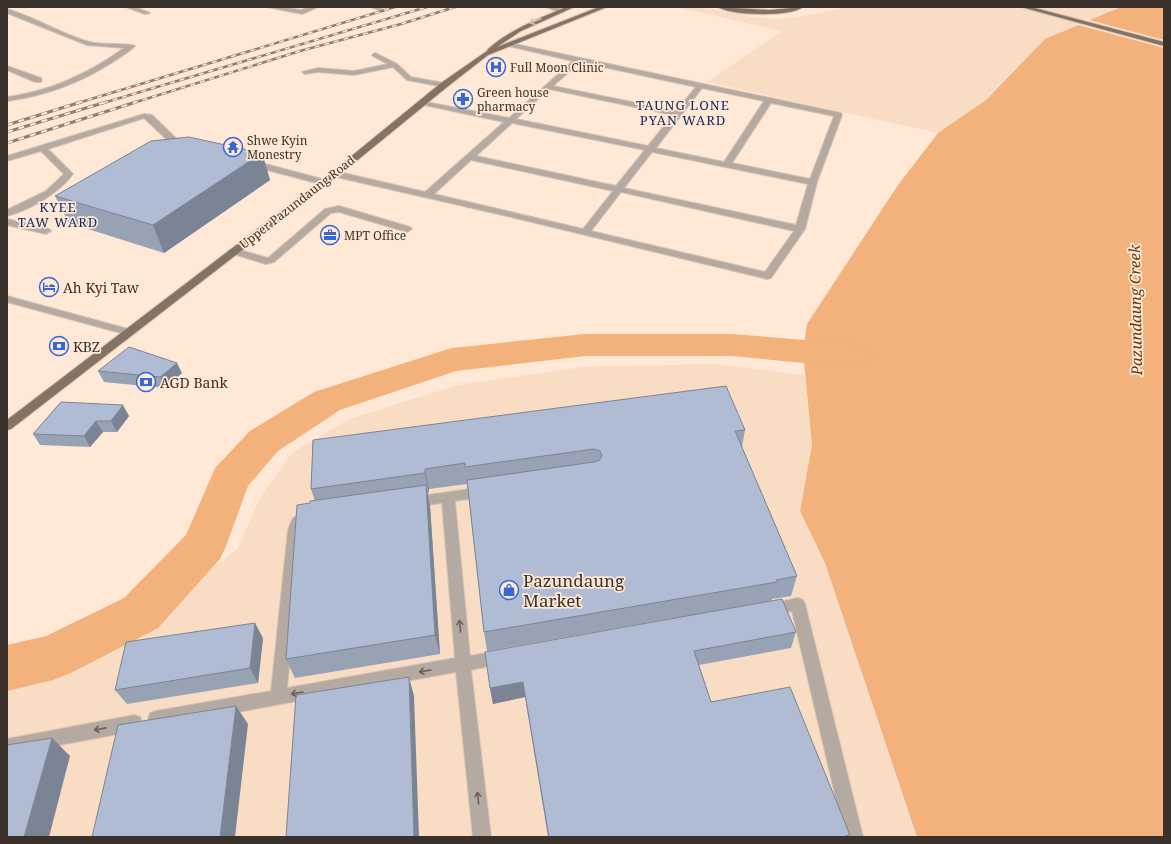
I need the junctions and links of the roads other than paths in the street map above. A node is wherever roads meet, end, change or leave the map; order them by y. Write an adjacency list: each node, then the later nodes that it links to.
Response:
1 (130, 7): 12 (street)
2 (270, 7): 3 (street)
3 (315, 7)
4 (548, 7): 11 (street)
5 (571, 7): 11 (main road)
6 (604, 7): 14 (main road, Upper Pazundaung Road)
7 (721, 7): 8 (main road)
8 (800, 7)
9 (1024, 7): 13 (main road)
10 (7, 11): 25 (street)
11 (562, 11): 15 (main road, one-way to 15)
12 (147, 13)
13 (1164, 44)
14 (510, 45): 15 (main road, Upper Pazundaung Road); 17 (street)
15 (486, 54): 22 (main road, Upper Pazundaung Road)
16 (375, 55): 18 (street)
17 (578, 60): 23 (street); 24 (street)
18 (395, 65): 20 (street); 22 (street)
19 (7, 68): 21 (street)
20 (305, 72)
21 (38, 80)
22 (444, 85): 27 (main road, Upper Pazundaung Road)
23 (700, 86): 26 (street); 28 (street)
24 (548, 87): 28 (street); 29 (street)
25 (7, 99)
26 (768, 100): 36 (street); 39 (street)
27 (424, 102): 29 (street); 37 (main road, Upper Pazundaung Road)
28 (678, 114): 31 (street)
29 (510, 120): 31 (street); 33 (street)
30 (42, 148): 32 (street); 34 (street); 42 (street)
31 (650, 149): 36 (street); 40 (street)
32 (188, 152)
33 (470, 157): 40 (street); 41 (street)
34 (7, 160)
35 (245, 162): 38 (street)
36 (727, 164): 39 (street)
37 (335, 174): 38 (main road, Upper Pazundaung Road); 41 (street)
38 (324, 182): 48 (main road, Upper Pazundaung Road)
39 (813, 182): 45 (street)
40 (618, 190): 45 (street); 47 (street)
41 (427, 195): 47 (street)
42 (7, 213)
43 (7, 222): 46 (street)
44 (407, 229): 48 (street)
45 (800, 229): 47 (street)
46 (46, 230)
47 (585, 232)
48 (233, 251): 50 (main road, Upper Pazundaung Road)
49 (7, 299): 50 (street)
50 (128, 332): 51 (main road, Upper Pazundaung Road)
51 (9, 423)
52 (500, 490): 53 (street)
53 (448, 497): 54 (street); 58 (street, one-way to 53)
54 (403, 503)
55 (320, 515): 59 (street)
56 (759, 611): 62 (street)
57 (518, 654): 58 (street)
58 (463, 664): 59 (street, one-way to 59); 61 (street, one-way to 58)
59 (278, 696): 60 (street, one-way to 60)
60 (7, 747)
61 (482, 837)
62 (854, 837)

